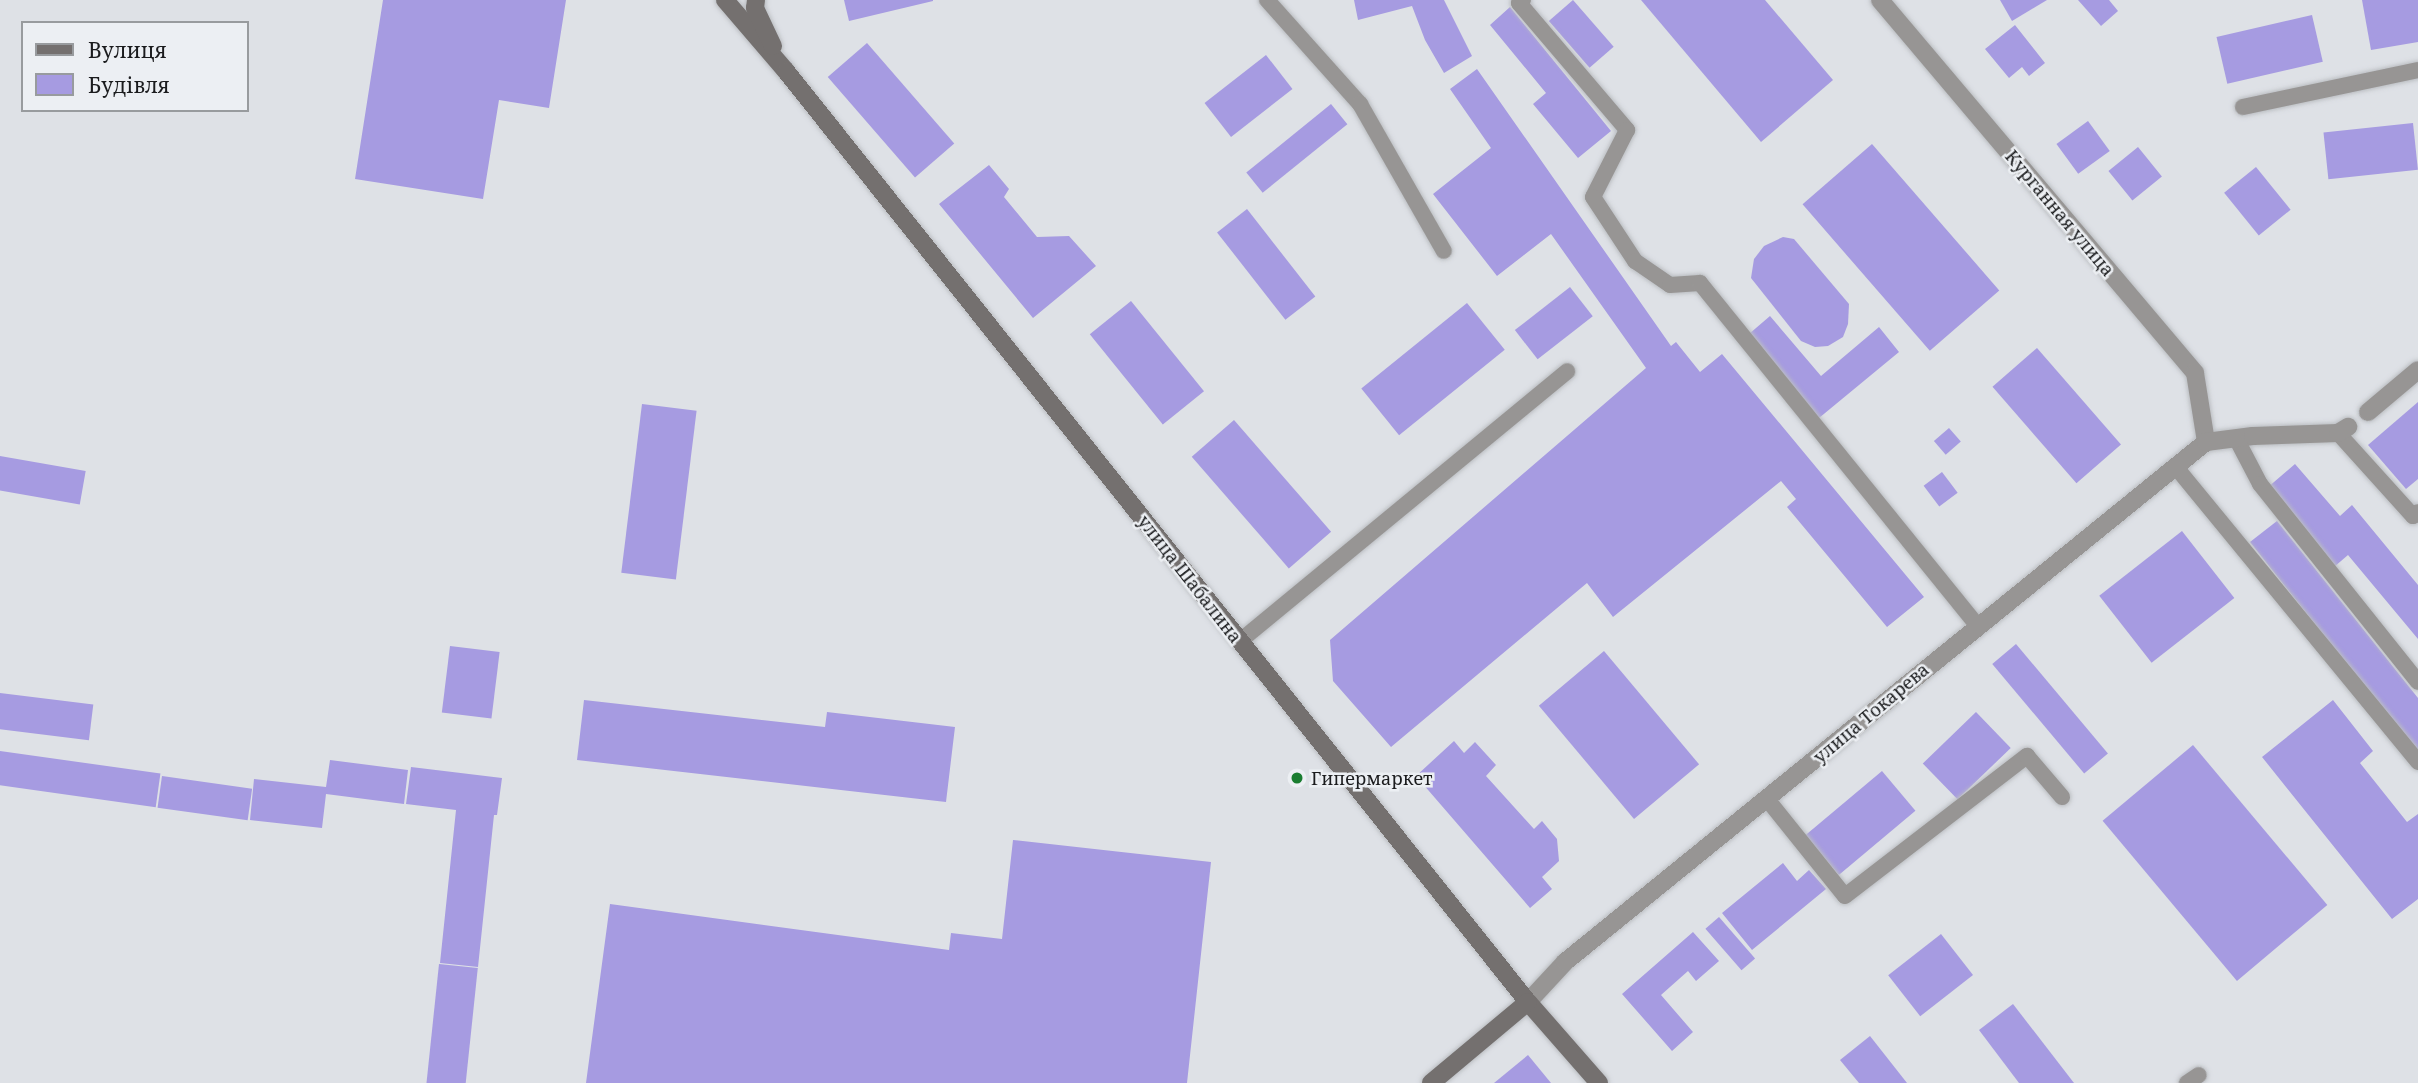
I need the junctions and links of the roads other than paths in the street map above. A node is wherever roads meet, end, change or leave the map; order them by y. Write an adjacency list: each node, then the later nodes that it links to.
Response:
1 (756, 0): 7 (main road, улица Шабалина)
2 (1267, 0): 9 (lane)
3 (1523, 0): 18 (lane)
4 (1880, 0): 15 (street, Курганная улица)
5 (728, 2): 7 (main road, улица Шабалина)
6 (2418, 70): 8 (lane)
7 (786, 71): 19 (main road, улица Шабалина)
8 (2243, 107)
9 (1444, 251)
10 (2418, 370): 12 (street)
11 (1567, 371): 19 (lane)
12 (2368, 412)
13 (2343, 430): 14 (street); 17 (lane)
14 (2236, 438): 15 (street); 20 (lane)
15 (2206, 442): 16 (street, улица Токарева)
16 (2175, 466): 18 (street, улица Токарева); 21 (lane)
17 (2418, 512)
18 (1977, 625): 23 (street, улица Токарева)
19 (1240, 641): 24 (main road, улица Шабалина)
20 (2418, 682)
21 (2418, 762)
22 (2062, 797): 23 (lane)
23 (1767, 799): 24 (street, улица Токарева)
24 (1528, 1003): 25 (main road, улица Токарева); 26 (main road, улица Шабалина)
25 (1431, 1083)
26 (1599, 1083)

